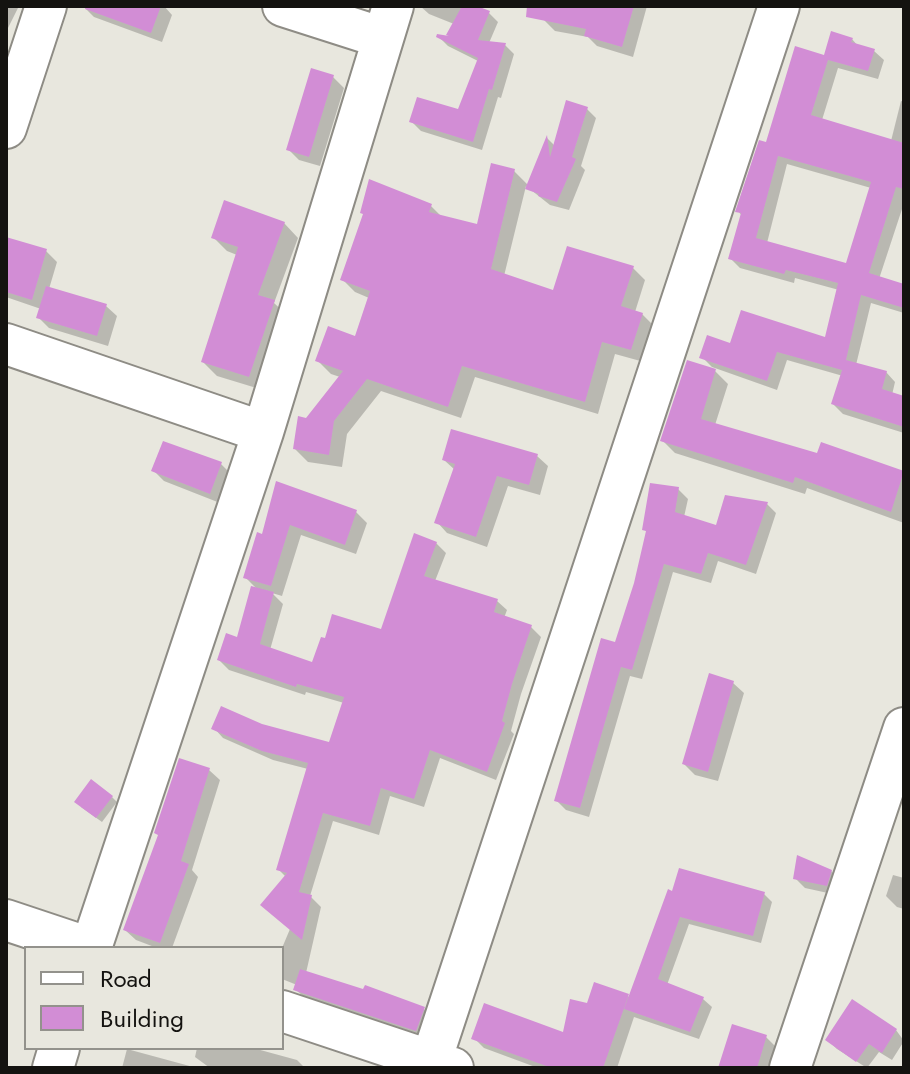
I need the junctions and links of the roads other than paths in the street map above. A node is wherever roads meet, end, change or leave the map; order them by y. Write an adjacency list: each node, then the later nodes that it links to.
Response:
1 (46, 6): 5 (street)
2 (283, 6): 4 (street)
3 (779, 6): 13 (street)
4 (388, 22): 7 (street)
5 (6, 128)
6 (6, 344): 7 (street)
7 (263, 432): 11 (street)
8 (904, 728): 14 (street)
9 (6, 920): 10 (street)
10 (85, 946)
11 (92, 946)
12 (284, 1012): 13 (street)
13 (442, 1064)
14 (790, 1068)

